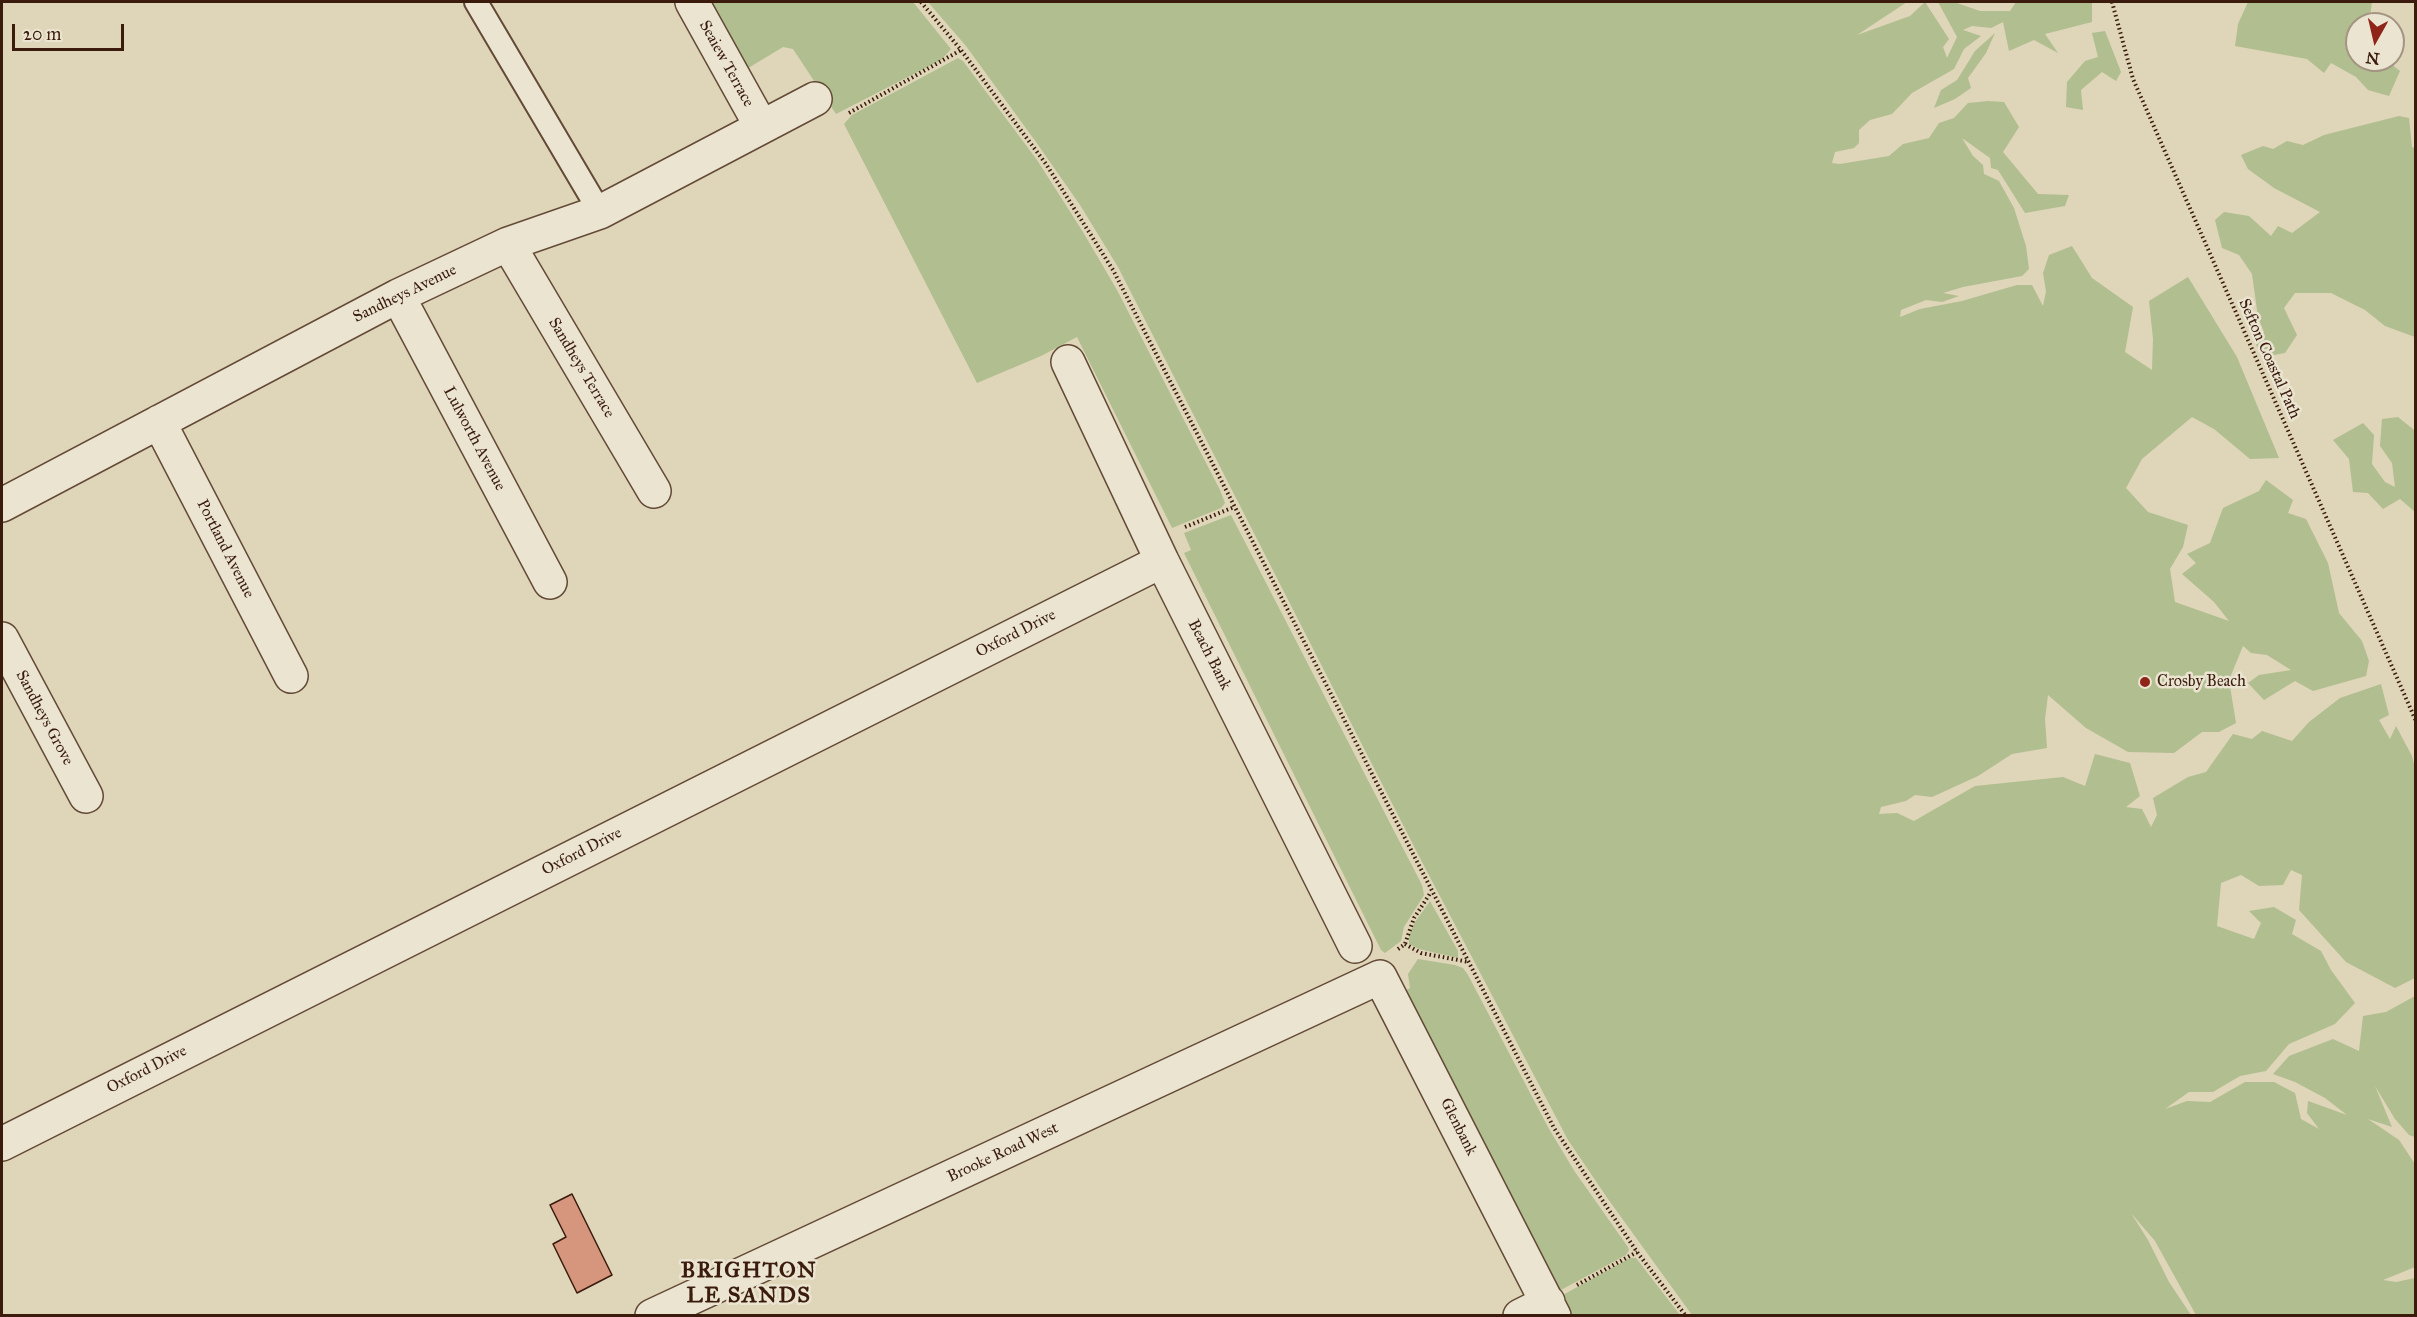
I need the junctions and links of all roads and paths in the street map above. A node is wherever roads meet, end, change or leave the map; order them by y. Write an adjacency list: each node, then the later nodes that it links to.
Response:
1 (476, 2): 8 (lane)
2 (692, 2): 7 (street, Seaiew Terrace)
3 (921, 2): 5 (path)
4 (2112, 2): 20 (path, Sefton Coastal Path)
5 (961, 51): 6 (path); 15 (path)
6 (815, 99): 7 (street, Sandheys Avenue)
7 (761, 126): 8 (street, Sandheys Avenue)
8 (600, 212): 9 (street, Sandheys Avenue)
9 (508, 244): 10 (street, Sandheys Avenue); 13 (street, Sandheys Terrace)
10 (398, 296): 12 (street, Sandheys Avenue); 17 (street, Lulworth Avenue)
11 (1068, 362): 16 (street, Beach Bank)
12 (159, 422): 14 (street, Sandheys Avenue); 19 (street, Portland Avenue)
13 (654, 491)
14 (2, 505)
15 (1234, 507): 16 (path); 22 (path)
16 (1162, 561): 24 (street, Beach Bank); 27 (street, Oxford Drive)
17 (550, 582)
18 (2, 639): 21 (street, Sandheys Grove)
19 (291, 676)
20 (2415, 721)
21 (86, 796)
22 (1432, 891): 23 (path); 25 (path)
23 (1405, 944): 25 (path); 26 (path)
24 (1355, 945)
25 (1469, 962): 28 (path)
26 (1367, 984): 29 (street, Glenbank); 30 (street, Brooke Road West)
27 (2, 1144)
28 (1637, 1252): 29 (path); 31 (path)
29 (1541, 1311)
30 (652, 1316)
31 (1686, 1316)

